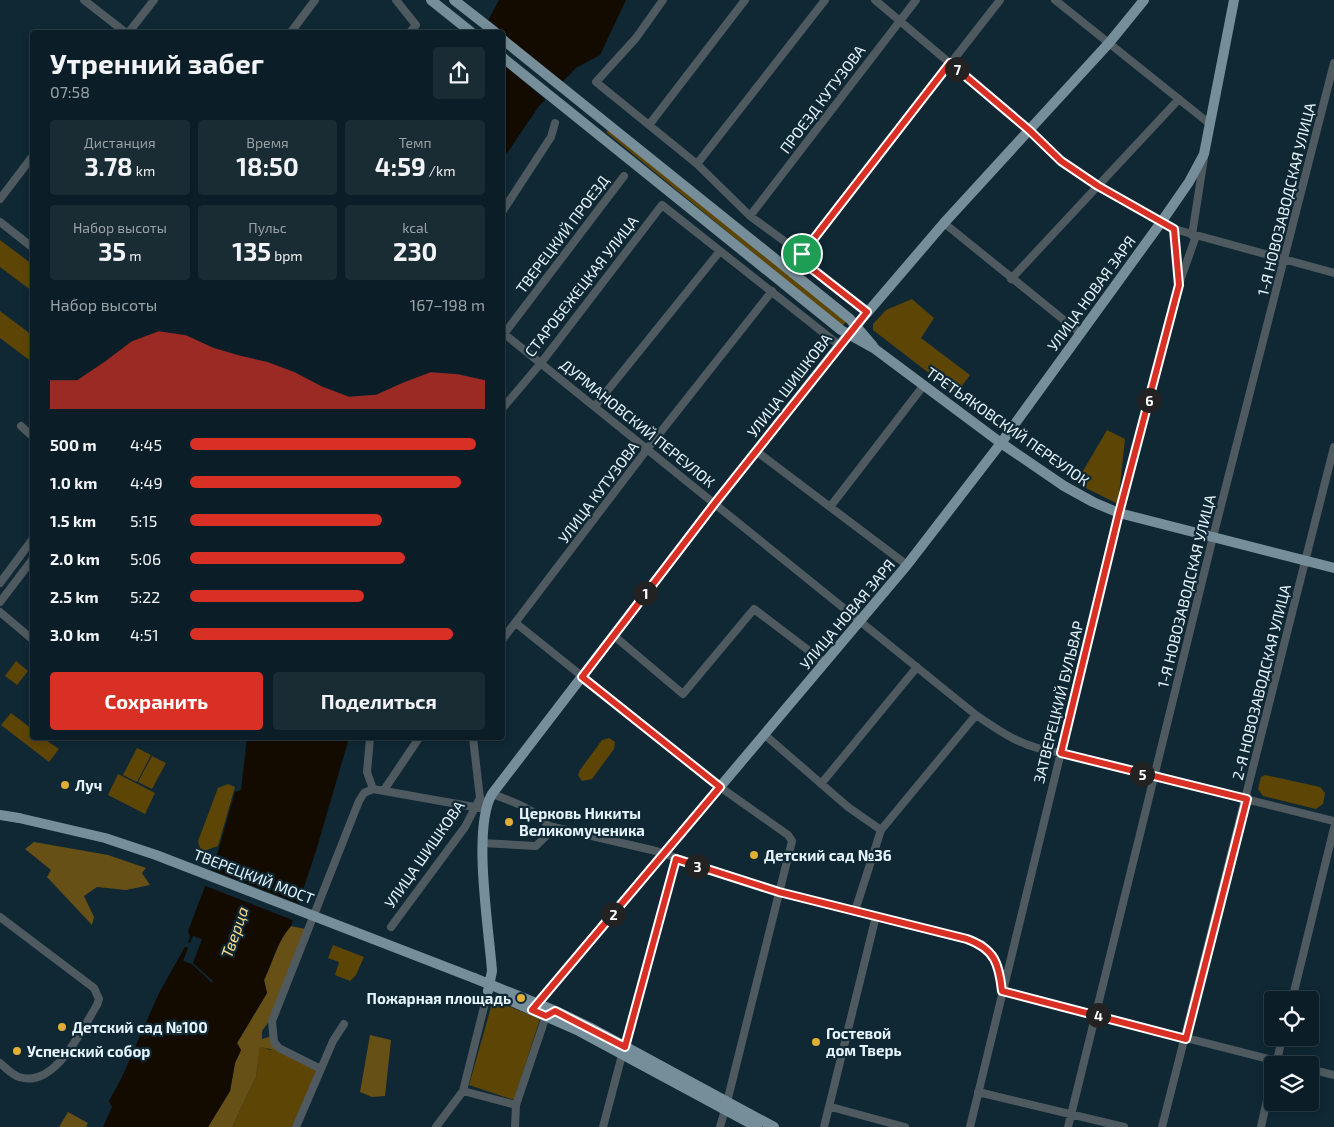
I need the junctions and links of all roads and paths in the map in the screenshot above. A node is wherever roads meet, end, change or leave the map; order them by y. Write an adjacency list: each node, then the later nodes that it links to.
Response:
1 (84, 0): 17 (street)
2 (154, 0): 18 (street)
3 (315, 0): 19 (street)
4 (396, 0): 20 (street)
5 (431, 0): 21 (main road)
6 (454, 0): 22 (main road)
7 (664, 0): 31 (street)
8 (745, 0): 31 (street)
9 (824, 0): 35 (street)
10 (875, 0): 16 (street)
11 (916, 0): 16 (street, ПРОЕЗД КУТУЗОВА)
12 (1000, 0): 26 (street)
13 (1055, 0): 24 (street)
14 (1144, 0): 24 (main road, УЛИЦА ШИШКОВА)
15 (1234, 0): 30 (main road, ЗАТВЕРЕЦКИЙ БУЛЬВАР)
16 (900, 20): 26 (street); 40 (street, ПРОЕЗД КУТУЗОВА)
17 (124, 30)
18 (129, 30)
19 (292, 30)
20 (412, 30)
21 (468, 30)
22 (492, 30)
23 (505, 41): 55 (main road, ТРЕТЬЯКОВСКИЙ ПЕРЕУЛОК)
24 (1110, 43): 28 (street); 32 (main road, УЛИЦА ШИШКОВА)
25 (505, 59): 59 (main road, ТРЕТЬЯКОВСКИЙ ПЕРЕУЛОК)
26 (950, 63): 32 (street); 48 (street)
27 (1334, 63): 49 (street, 1-Я НОВОЗАВОДСКАЯ УЛИЦА)
28 (1179, 99): 30 (street); 37 (street)
29 (555, 122): 39 (street)
30 (1210, 124): 33 (main road, ЗАТВЕРЕЦКИЙ БУЛЬВАР)
31 (649, 125): 35 (street)
32 (1029, 130): 37 (street); 43 (main road, УЛИЦА ШИШКОВА)
33 (1204, 154): 41 (main road, ЗАТВЕРЕЦКИЙ БУЛЬВАР); 45 (street, ЗАТВЕРЕЦКИЙ БУЛЬВАР)
34 (30, 160): 38 (street)
35 (697, 164): 40 (street)
36 (624, 176): 56 (street, ТВЕРЕЦКИЙ ПРОЕЗД)
37 (1098, 186): 41 (street); 51 (street)
38 (0, 199)
39 (505, 207)
40 (750, 216): 48 (street)
41 (1162, 221): 44 (street); 57 (main road, УЛИЦА НОВАЯ ЗАРЯ)
42 (0, 222): 46 (street)
43 (944, 223): 51 (street); 54 (main road, УЛИЦА ШИШКОВА)
44 (1174, 229): 45 (street); 52 (street, ЗАТВЕРЕЦКИЙ БУЛЬВАР)
45 (1194, 236): 49 (street); 52 (street, ЗАТВЕРЕЦКИЙ БУЛЬВАР)
46 (30, 245)
47 (720, 251): 53 (street); 62 (street, СТАРОБЕЖЕЦКАЯ УЛИЦА); 65 (street)
48 (802, 254): 54 (street)
49 (1284, 260): 50 (street); 75 (street, 1-Я НОВОЗАВОДСКАЯ УЛИЦА)
50 (1334, 273)
51 (1011, 279): 57 (street)
52 (1179, 285): 74 (street, ЗАТВЕРЕЦКИЙ БУЛЬВАР)
53 (772, 291): 60 (street); 70 (street, УЛИЦА КУТУЗОВА)
54 (867, 312): 55 (main road, УЛИЦА ШИШКОВА)
55 (856, 325): 59 (main road, УЛИЦА ШИШКОВА); 61 (main road, ТРЕТЬЯКОВСКИЙ ПЕРЕУЛОК)
56 (505, 330)
57 (1080, 333): 68 (main road, УЛИЦА НОВАЯ ЗАРЯ)
58 (505, 335): 62 (street, ДУРМАНОВСКИЙ ПЕРЕУЛОК)
59 (848, 335): 60 (main road, УЛИЦА ШИШКОВА); 61 (main road, ТРЕТЬЯКОВСКИЙ ПЕРЕУЛОК)
60 (839, 346): 71 (main road, УЛИЦА ШИШКОВА)
61 (875, 349): 63 (main road, ТРЕТЬЯКОВСКИЙ ПЕРЕУЛОК)
62 (541, 363): 64 (street, СТАРОБЕЖЕЦКАЯ УЛИЦА); 65 (street, ДУРМАНОВСКИЙ ПЕРЕУЛОК)
63 (924, 385): 68 (main road, ТРЕТЬЯКОВСКИЙ ПЕРЕУЛОК); 73 (street)
64 (505, 405)
65 (595, 406): 70 (street, ДУРМАНОВСКИЙ ПЕРЕУЛОК)
66 (21, 426): 67 (street)
67 (30, 434)
68 (1002, 443): 74 (main road, ТРЕТЬЯКОВСКИЙ ПЕРЕУЛОК); 79 (main road, УЛИЦА НОВАЯ ЗАРЯ)
69 (1334, 447): 77 (street, 2-Я НОВОЗАВОДСКАЯ УЛИЦА)
70 (648, 448): 72 (street, ДУРМАНОВСКИЙ ПЕРЕУЛОК); 85 (street, УЛИЦА КУТУЗОВА)
71 (756, 451): 72 (main road, УЛИЦА ШИШКОВА); 73 (street)
72 (715, 503): 84 (street, ДУРМАНОВСКИЙ ПЕРЕУЛОК); 86 (main road, УЛИЦА ШИШКОВА)
73 (830, 507): 79 (street)
74 (1119, 513): 75 (main road, ТРЕТЬЯКОВСКИЙ ПЕРЕУЛОК); 97 (street, ЗАТВЕРЕЦКИЙ БУЛЬВАР)
75 (1213, 537): 77 (main road, ТРЕТЬЯКОВСКИЙ ПЕРЕУЛОК); 98 (street, 1-Я НОВОЗАВОДСКАЯ УЛИЦА)
76 (30, 543): 81 (street)
77 (1306, 561): 80 (main road, ТРЕТЬЯКОВСКИЙ ПЕРЕУЛОК); 104 (street, 2-Я НОВОЗАВОДСКАЯ УЛИЦА)
78 (30, 563): 82 (street)
79 (907, 565): 84 (main road, УЛИЦА НОВАЯ ЗАРЯ)
80 (1334, 568)
81 (0, 583)
82 (0, 602)
83 (0, 612): 87 (street)
84 (861, 621): 89 (main road, УЛИЦА НОВАЯ ЗАРЯ); 90 (street, ДУРМАНОВСКИЙ ПЕРЕУЛОК)
85 (517, 624): 88 (street, УЛИЦА КУТУЗОВА); 91 (street)
86 (613, 635): 89 (street); 91 (main road, УЛИЦА ШИШКОВА)
87 (30, 637)
88 (505, 637)
89 (825, 663): 93 (main road, УЛИЦА НОВАЯ ЗАРЯ)
90 (917, 668): 92 (street, ДУРМАНОВСКИЙ ПЕРЕУЛОК); 99 (street)
91 (582, 677): 100 (street); 103 (main road, УЛИЦА ШИШКОВА)
92 (976, 715): 97 (street, ДУРМАНОВСКИЙ ПЕРЕУЛОК); 112 (street)
93 (764, 735): 99 (street); 100 (main road, УЛИЦА НОВАЯ ЗАРЯ)
94 (370, 740): 101 (street)
95 (418, 740): 102 (street)
96 (473, 740): 105 (street)
97 (1061, 753): 98 (street, ДУРМАНОВСКИЙ ПЕРЕУЛОК); 122 (street, ЗАТВЕРЕЦКИЙ БУЛЬВАР)
98 (1154, 777): 104 (street, ДУРМАНОВСКИЙ ПЕРЕУЛОК); 126 (street, 1-Я НОВОЗАВОДСКАЯ УЛИЦА)
99 (821, 784): 112 (street)
100 (720, 787): 114 (main road, УЛИЦА НОВАЯ ЗАРЯ); 116 (street)
101 (373, 789): 102 (street); 132 (street)
102 (384, 790): 105 (street)
103 (492, 794): 105 (main road, УЛИЦА ШИШКОВА); 110 (street)
104 (1247, 799): 109 (street, ДУРМАНОВСКИЙ ПЕРЕУЛОК); 128 (street, 2-Я НОВОЗАВОДСКАЯ УЛИЦА)
105 (482, 805): 113 (main road); 120 (street, УЛИЦА ШИШКОВА)
106 (0, 815): 108 (main road)
107 (0, 820): 108 (main road)
108 (18, 821): 121 (main road, ТВЕРЕЦКИЙ МОСТ, bridge)
109 (1334, 821)
110 (549, 826): 113 (street); 114 (street)
111 (1334, 828): 123 (street)
112 (880, 830): 117 (street)
113 (482, 843): 121 (main road)
114 (664, 854): 115 (street); 124 (main road, УЛИЦА НОВАЯ ЗАРЯ)
115 (676, 859): 116 (street); 129 (street)
116 (779, 892): 117 (street); 138 (street)
117 (855, 911): 118 (street)
118 (876, 916): 122 (street); 139 (street)
119 (0, 917): 131 (street)
120 (391, 926)
121 (489, 988): 124 (main road, ТВЕРЕЦКИЙ МОСТ); 135 (street)
122 (1002, 991): 126 (street); 136 (street, ЗАТВЕРЕЦКИЙ БУЛЬВАР)
123 (1294, 991)
124 (535, 1007): 125 (main road, ТВЕРЕЦКИЙ МОСТ)
125 (550, 1013): 129 (main road, ТВЕРЕЦКИЙ МОСТ); 137 (street)
126 (1096, 1014): 128 (street); 141 (street, 1-Я НОВОЗАВОДСКАЯ УЛИЦА)
127 (344, 1024): 132 (street)
128 (1186, 1039): 130 (street); 154 (street, 2-Я НОВОЗАВОДСКАЯ УЛИЦА)
129 (624, 1051): 138 (main road, ТВЕРЕЦКИЙ МОСТ); 145 (street)
130 (1264, 1060)
131 (0, 1064)
132 (321, 1070): 142 (street)
133 (1319, 1071): 134 (street)
134 (1334, 1075)
135 (463, 1091): 137 (street); 143 (street)
136 (978, 1092): 141 (street); 151 (street, ЗАТВЕРЕЦКИЙ БУЛЬВАР)
137 (516, 1105): 144 (street)
138 (729, 1106): 146 (street); 147 (main road); 148 (main road)
139 (831, 1107): 149 (street); 150 (street)
140 (1265, 1111): 155 (street)
141 (1071, 1114): 152 (street, 1-Я НОВОЗАВОДСКАЯ УЛИЦА); 153 (street)
142 (296, 1127)
143 (436, 1127)
144 (515, 1127)
145 (603, 1127)
146 (720, 1127)
147 (757, 1127)
148 (774, 1127)
149 (824, 1127)
150 (905, 1127)
151 (970, 1127)
152 (1068, 1127)
153 (1124, 1127)
154 (1162, 1127)
155 (1261, 1127)

